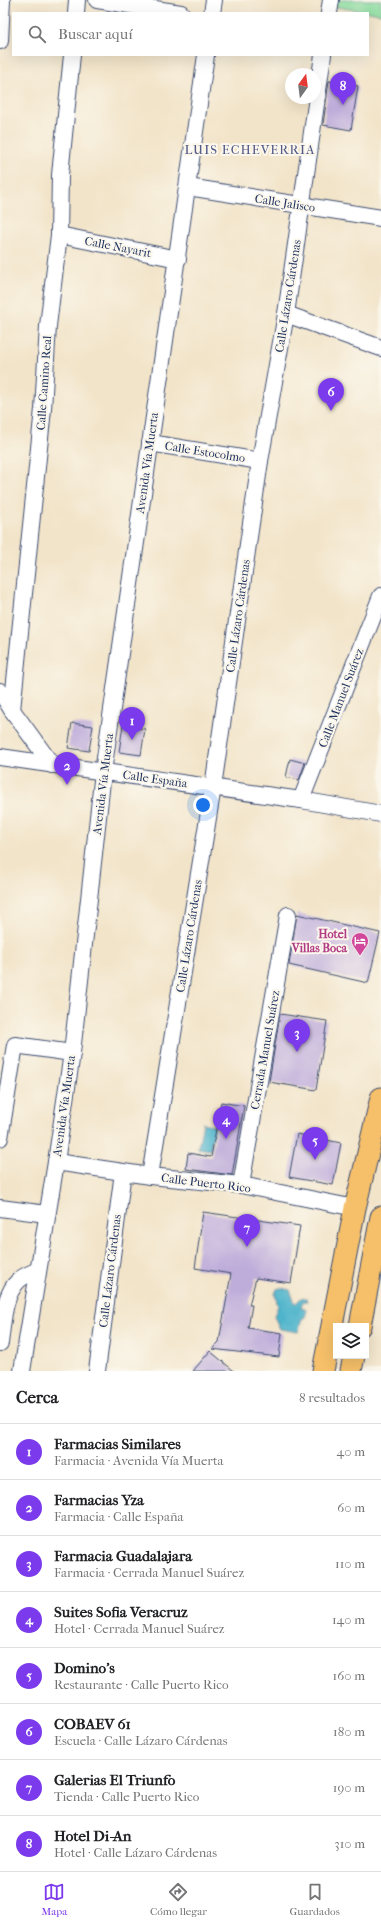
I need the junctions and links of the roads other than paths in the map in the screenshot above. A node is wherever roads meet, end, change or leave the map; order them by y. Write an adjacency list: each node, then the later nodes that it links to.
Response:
1 (2, 0): 10 (street)
2 (77, 0): 6 (street)
3 (97, 0): 7 (street)
4 (214, 0): 8 (street)
5 (331, 0): 9 (street)
6 (76, 12)
7 (175, 12)
8 (212, 12)
9 (329, 12)
10 (0, 41)
11 (72, 56): 17 (street, Calle Camino Real)
12 (206, 56): 14 (street, Avenida Vía Muerta)
13 (323, 56): 15 (street, Calle Lázaro Cárdenas)
14 (188, 187): 15 (street, Calle Jalisco); 18 (street, Avenida Vía Muerta)
15 (302, 205): 16 (street, Calle Jalisco); 19 (street, Calle Lázaro Cárdenas)
16 (381, 218)
17 (59, 235): 18 (street, Calle Nayarit); 25 (street, Calle Camino Real)
18 (178, 259): 21 (street, Avenida Vía Muerta)
19 (286, 314): 20 (street); 22 (street, Calle Lázaro Cárdenas)
20 (381, 348)
21 (150, 443): 22 (street, Calle Estocolmo); 28 (street, Avenida Vía Muerta)
22 (260, 461): 29 (street, Calle Lázaro Cárdenas)
23 (381, 596): 30 (street, Calle Manuel Suárez)
24 (0, 691): 25 (street)
25 (12, 710): 27 (street)
26 (0, 757): 27 (street, Calle España)
27 (52, 765): 28 (street, Calle España)
28 (103, 772): 29 (street, Calle España); 33 (street, Avenida Vía Muerta)
29 (213, 787): 30 (street, Calle España); 38 (street, Calle Lázaro Cárdenas)
30 (301, 800): 31 (street, Calle España)
31 (381, 814)
32 (288, 915): 39 (street, Cerrada Manuel Suárez)
33 (72, 1053): 35 (street); 36 (street, Avenida Vía Muerta)
34 (381, 1098): 41 (main road)
35 (0, 1138)
36 (56, 1162): 37 (street, Calle Puerto Rico); 42 (street, Avenida Vía Muerta)
37 (123, 1172): 38 (street, Calle Puerto Rico); 50 (street, Calle Lázaro Cárdenas)
38 (150, 1176): 39 (street, Calle Puerto Rico)
39 (241, 1186): 41 (street, Calle Puerto Rico)
40 (0, 1208): 42 (street)
41 (355, 1208): 51 (main road)
42 (48, 1214): 44 (street, Avenida Vía Muerta)
43 (381, 1217): 45 (main road)
44 (38, 1270): 47 (street); 49 (street, Avenida Vía Muerta)
45 (375, 1284): 46 (main road)
46 (361, 1323)
47 (0, 1343)
48 (353, 1359): 52 (main road)
49 (22, 1371)
50 (97, 1371)
51 (323, 1371)
52 (351, 1371)

